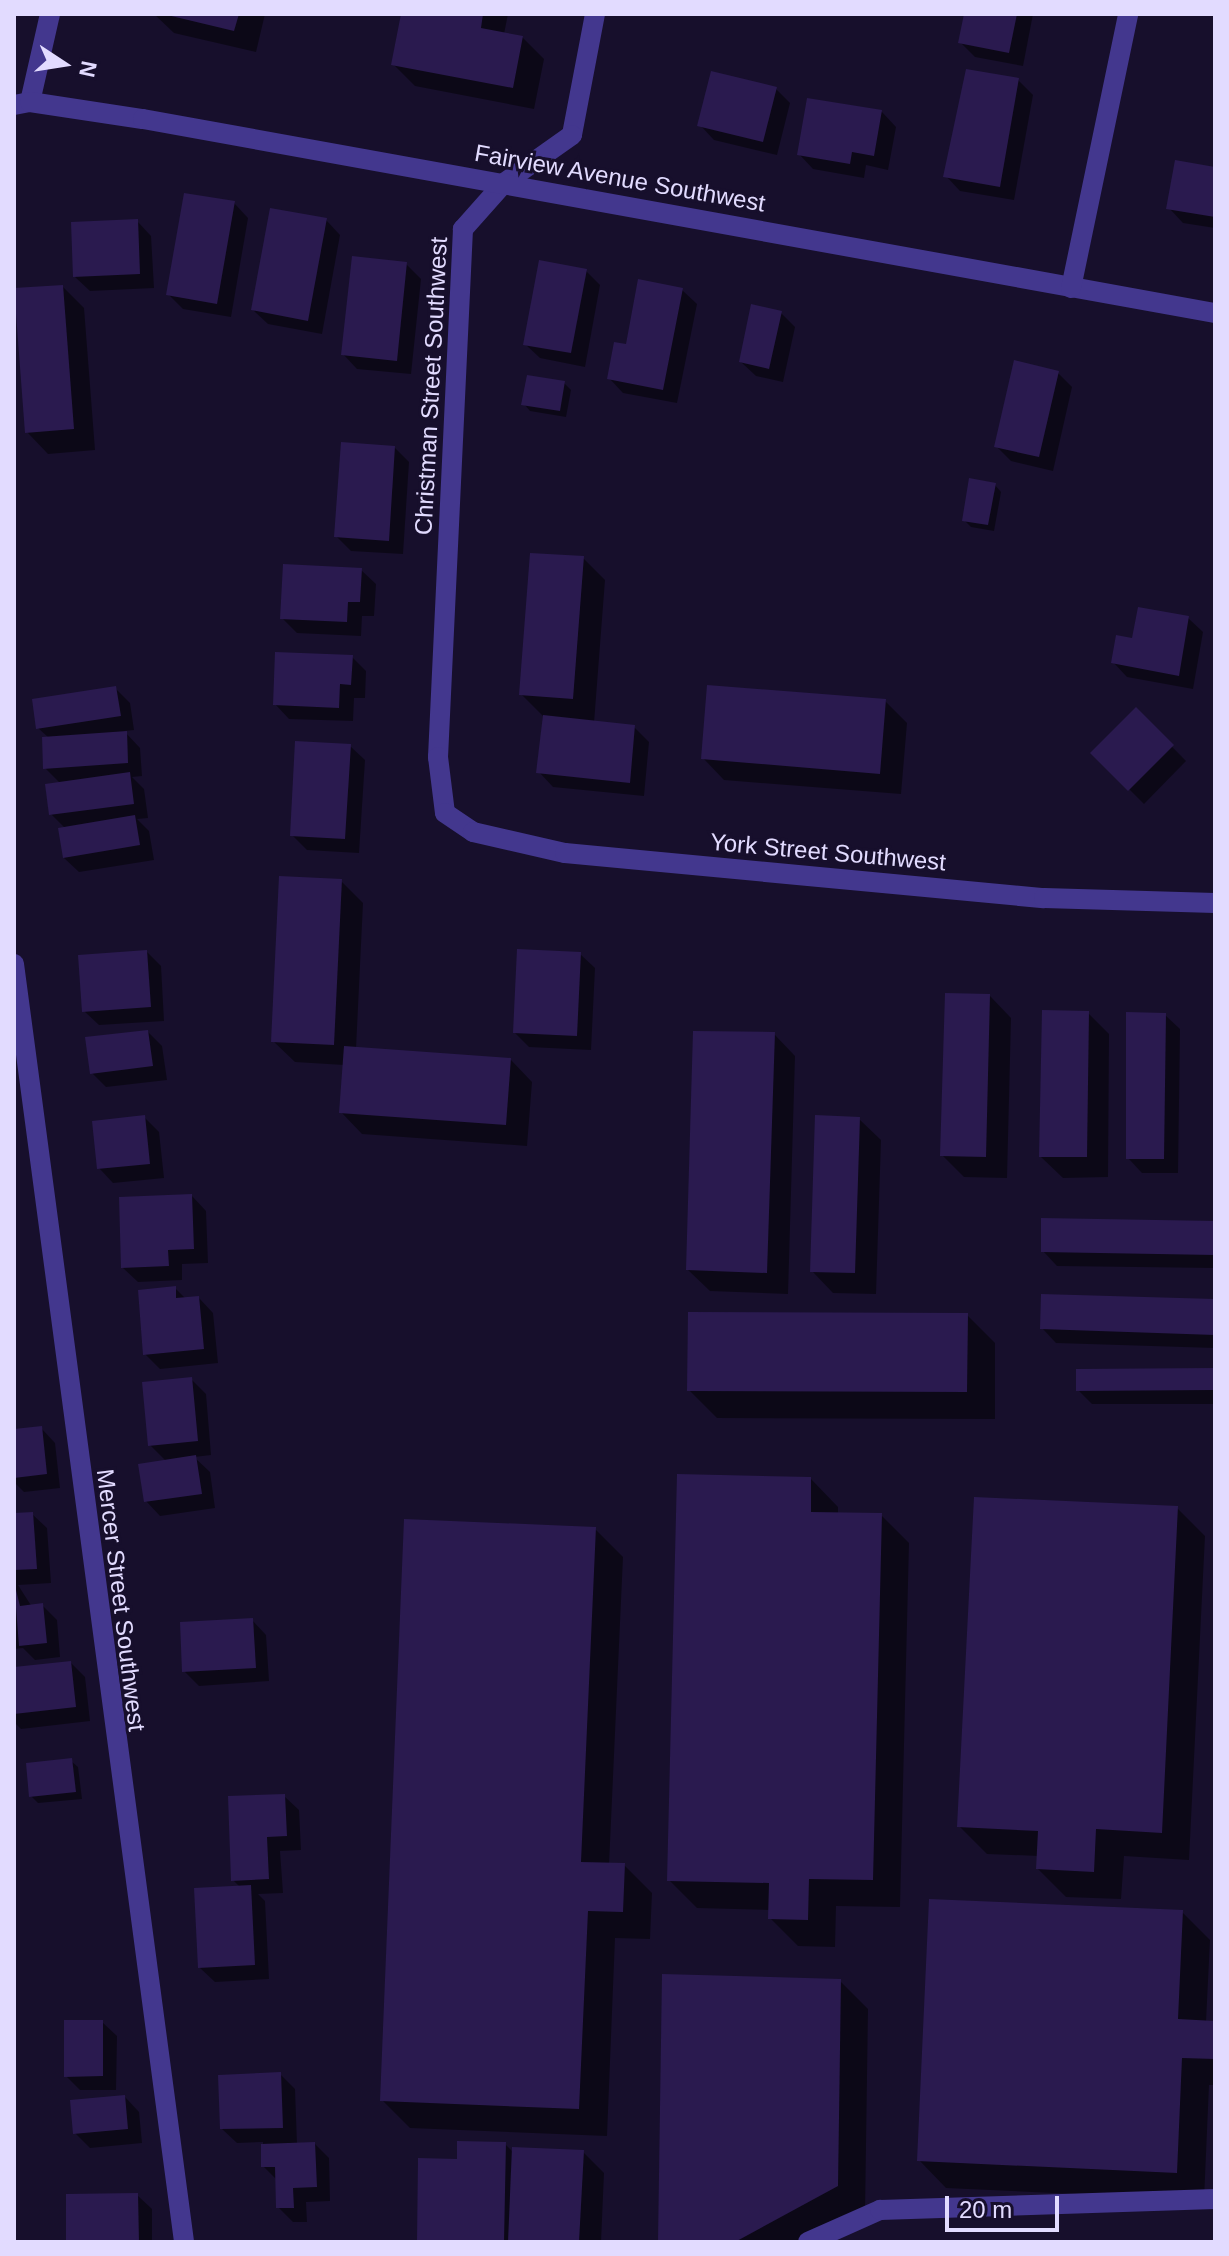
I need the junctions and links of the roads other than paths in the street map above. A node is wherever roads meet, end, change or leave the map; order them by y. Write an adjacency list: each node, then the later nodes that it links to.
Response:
1 (50, 14): 4 (street)
2 (595, 14): 5 (street, Christman Street Southwest)
3 (1128, 14): 6 (street)
4 (22, 104): 5 (street, Fairview Avenue Southwest)
5 (504, 183): 6 (street, Fairview Avenue Southwest); 8 (street, Christman Street Southwest)
6 (1071, 288): 7 (street, Fairview Avenue Southwest)
7 (1215, 313)
8 (445, 813): 9 (street, York Street Southwest)
9 (1215, 903)
10 (14, 964): 12 (street, Mercer Street Southwest)
11 (1215, 2199): 13 (street)
12 (184, 2242)
13 (808, 2242)

